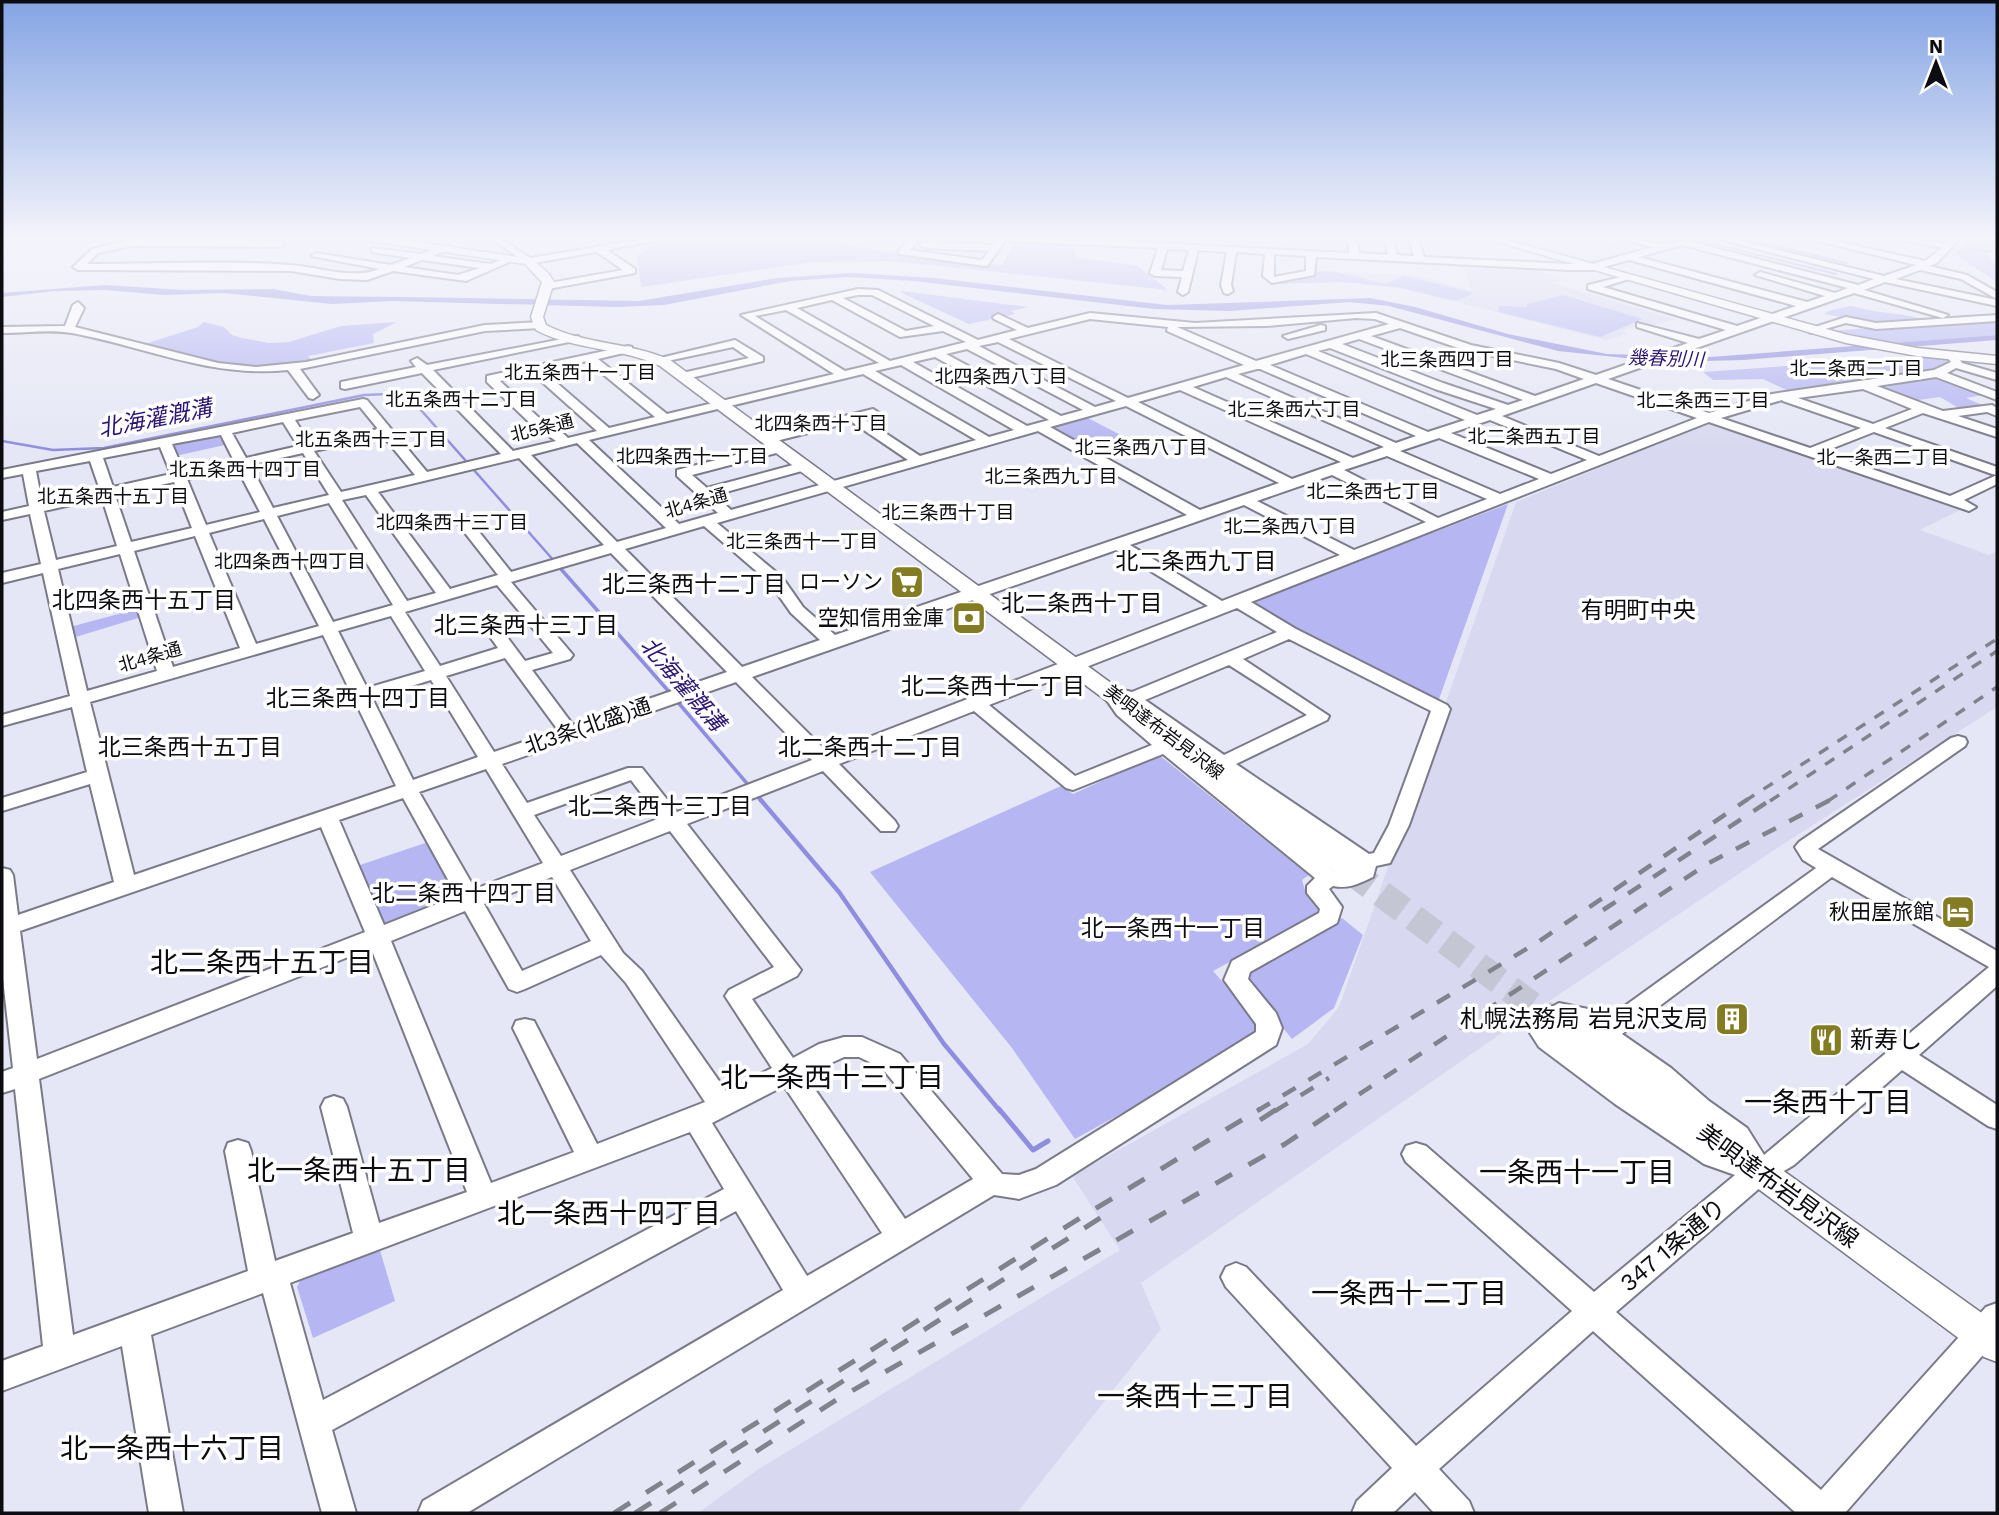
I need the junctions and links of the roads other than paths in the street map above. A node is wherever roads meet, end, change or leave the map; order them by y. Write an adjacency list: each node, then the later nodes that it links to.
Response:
1 (79, 309): 23 (street)
2 (542, 309): 16 (main road)
3 (779, 309): 51 (street)
4 (791, 309): 43 (street)
5 (855, 309): 22 (street)
6 (909, 309): 22 (street)
7 (1666, 309): 25 (street)
8 (1737, 309): 15 (main road)
9 (1800, 309): 15 (street)
10 (1918, 309): 17 (street)
11 (1974, 309): 13 (street)
12 (1362, 315): 19 (street); 20 (street); 28 (street)
13 (1997, 316): 17 (street)
14 (999, 317): 26 (street)
15 (1771, 318): 25 (street); 27 (main road)
16 (539, 319): 30 (main road, 美唄達布岩見沢線); 34 (street)
17 (1957, 321): 27 (street)
18 (1158, 323): 19 (street); 26 (street, 北5条通); 44 (street)
19 (1255, 324): 28 (street)
20 (1401, 324): 29 (street, 北4条通); 53 (street)
21 (1641, 325): 33 (street)
22 (945, 327): 32 (street)
23 (69, 329): 24 (street); 45 (street)
24 (2, 330)
25 (1738, 330): 33 (street)
26 (1027, 331): 31 (street, 北5条通)
27 (1817, 332): 39 (main road)
28 (1288, 336): 35 (street)
29 (1360, 336): 35 (street, 北4条通); 63 (street)
30 (574, 338): 36 (main road, 美唄達布岩見沢線); 46 (street)
31 (999, 338): 32 (street, 北5条通); 64 (street)
32 (972, 344): 37 (street, 北5条通); 68 (street)
33 (1696, 344): 53 (street, 北3条(北盛)通)
34 (402, 345): 45 (street); 46 (street)
35 (1319, 347): 44 (street, 北4条通); 66 (street); 76 (street)
36 (628, 349): 38 (street); 40 (main road, 美唄達布岩見沢線)
37 (936, 353): 42 (street, 北5条通); 55 (street)
38 (589, 357): 47 (street); 74 (street)
39 (1950, 359): 41 (main road); 49 (street); 54 (street)
40 (658, 360): 52 (main road, 美唄達布岩見沢線); 52 (street)
41 (1997, 360)
42 (902, 361): 43 (street, 北5条通); 59 (street)
43 (888, 364): 48 (street, 北5条通)
44 (1259, 366): 50 (street, 北4条通); 84 (street)
45 (292, 367): 60 (street)
46 (425, 369): 56 (street); 92 (street)
47 (534, 369): 82 (street); 85 (street)
48 (864, 370): 51 (street, 北5条通); 86 (street)
49 (1937, 373): 57 (street); 61 (street)
50 (1229, 374): 58 (street, 北4条通); 90 (street)
51 (843, 375): 65 (street, 北5条通)
52 (682, 376): 65 (main road, 美唄達布岩見沢線)
53 (1604, 376): 63 (street, 北3条(北盛)通); 72 (street)
54 (1997, 377)
55 (982, 379): 59 (street); 77 (street)
56 (345, 384)
57 (1866, 385): 62 (street); 67 (street)
58 (1183, 387): 64 (street, 北4条通); 97 (street)
59 (942, 389): 78 (street)
60 (313, 395)
61 (1997, 396)
62 (1783, 397): 72 (street); 79 (street)
63 (1535, 400): 66 (street, 北3条(北盛)通)
64 (1126, 403): 68 (street, 北4条通); 106 (street)
65 (720, 404): 74 (street, 北5条通); 88 (main road, 美唄達布岩見沢線)
66 (1509, 409): 76 (street, 北3条(北盛)通)
67 (1923, 409): 71 (street); 79 (street)
68 (1095, 412): 77 (street, 北4条通)
69 (1997, 412): 71 (street)
70 (873, 413): 75 (street)
71 (1942, 415): 83 (street)
72 (1710, 417): 91 (street); 94 (street)
73 (287, 418): 80 (street); 81 (street); 89 (street)
74 (664, 418): 82 (street, 北5条通)
75 (854, 418): 88 (street); 95 (street)
76 (1484, 418): 84 (street, 北3条(北盛)通); 94 (street)
77 (1060, 421): 78 (street, 北4条通)
78 (1033, 429): 86 (street, 北4条通); 121 (street)
79 (1873, 429): 91 (street); 101 (street)
80 (225, 431): 87 (street); 96 (street)
81 (386, 431): 89 (street); 103 (street)
82 (606, 432): 85 (street, 北5条通)
83 (1997, 433)
84 (1434, 435): 90 (street, 北3条(北盛)通); 105 (street)
85 (572, 440): 92 (street, 北5条通); 126 (street)
86 (988, 442): 95 (street, 北4条通)
87 (165, 443): 93 (street); 104 (street)
88 (774, 444): 98 (main road, 美唄達布岩見沢線); 111 (street)
89 (306, 448): 96 (street); 112 (street)
90 (1392, 449): 97 (street, 北3条(北盛)通); 113 (street)
91 (1811, 453): 115 (street)
92 (515, 454): 103 (street, 北5条通); 129 (street)
93 (95, 455): 99 (street); 110 (street)
94 (1600, 461): 105 (street)
95 (920, 462): 108 (street, 北4条通)
96 (241, 463): 104 (street); 118 (street)
97 (1353, 463): 100 (street, 北3条(北盛)通)
98 (804, 466): 108 (main road, 美唄達布岩見沢線); 111 (street)
99 (29, 469): 102 (street); 117 (street)
100 (1333, 470): 106 (street, 北3条(北盛)通); 124 (street)
101 (1997, 471)
102 (2, 474)
103 (423, 476): 109 (street, 北5条通)
104 (176, 477): 110 (street); 125 (street)
105 (1551, 479): 113 (street)
106 (1292, 484): 114 (street, 北3条(北盛)通)
107 (1993, 485): 115 (street)
108 (831, 487): 120 (street, 北4条通); 135 (main road, 美唄達布岩見沢線)
109 (369, 489): 112 (street, 北5条通); 136 (street)
110 (107, 492): 117 (street); 128 (street)
111 (705, 493): 120 (street)
112 (335, 497): 118 (street, 北5条通); 138 (street)
113 (1500, 499): 124 (street)
114 (1245, 500): 121 (street, 北3条(北盛)通); 130 (street)
115 (1951, 501): 116 (street)
116 (1969, 507)
117 (35, 508): 119 (street); 132 (street)
118 (268, 513): 125 (street, 北5条通); 140 (street)
119 (2, 516)
120 (730, 516): 123 (street, 北4条通)
121 (1199, 516): 127 (street, 北3条(北盛)通)
122 (463, 521): 134 (street)
123 (708, 522): 126 (street, 北4条通); 142 (street)
124 (1438, 523): 130 (street)
125 (199, 530): 128 (street, 北5条通); 143 (street)
126 (677, 530): 129 (street, 北4条通)
127 (1117, 544): 135 (street, 北3条(北盛)通); 137 (street)
128 (127, 547): 132 (street, 北5条通); 149 (street)
129 (614, 548): 131 (street, 北4条通); 150 (street)
130 (1353, 556): 137 (street)
131 (556, 564): 134 (street, 北4条通)
132 (50, 566): 133 (street, 北5条通); 153 (street)
133 (2, 578)
134 (504, 579): 136 (street, 北4条通); 139 (street)
135 (975, 593): 142 (street, 北3条(北盛)通); 146 (main road, 美唄達布岩見沢線)
136 (446, 595): 138 (street, 北4条通)
137 (1230, 604): 141 (street); 146 (street)
138 (399, 608): 140 (street, 北4条通); 148 (street)
139 (534, 618): 144 (street); 147 (street)
140 (328, 628): 143 (street, 北4条通); 152 (street)
141 (1290, 633): 145 (street); 172 (street)
142 (832, 642): 150 (street, 北3条(北盛)通)
143 (250, 651): 149 (street, 北4条通)
144 (508, 651): 147 (street); 148 (street)
145 (1230, 658): 154 (street); 161 (street)
146 (1075, 666): 151 (main road, 美唄達布岩見沢線); 155 (street)
147 (521, 668): 157 (street)
148 (435, 673): 152 (street); 160 (street)
149 (167, 674): 153 (street, 北4条通)
150 (738, 674): 157 (street, 北3条(北盛)通); 162 (street)
151 (1110, 692): 154 (street); 159 (street); 172 (main road, 美唄達布岩見沢線)
152 (361, 696): 164 (street)
153 (78, 699): 156 (street, 北4条通); 163 (street)
154 (1131, 699): 161 (street)
155 (976, 704): 159 (street); 162 (street)
156 (2, 721)
157 (569, 733): 160 (street, 北3条(北盛)通)
158 (1958, 742): 171 (street)
159 (1165, 746): 172 (street)
160 (489, 761): 164 (street, 北3条(北盛)通); 166 (street)
161 (1224, 762): 172 (street)
162 (825, 763): 168 (street); 169 (street)
163 (99, 775): 165 (street); 174 (street)
164 (407, 788): 167 (street, 北3条(北盛)通); 175 (street)
165 (2, 805)
166 (522, 812): 168 (street); 170 (street)
167 (327, 817): 174 (street, 北3条(北盛)通); 177 (street)
168 (673, 820): 170 (street); 185 (street)
169 (888, 826)
170 (555, 866): 175 (street); 178 (street)
171 (1832, 867): 179 (street); 183 (street)
172 (1348, 870): 195 (street)
173 (2, 875): 176 (street)
174 (126, 886): 176 (street, 北3条(北盛)通)
175 (468, 901): 177 (street); 178 (street)
176 (5, 928): 186 (street)
177 (378, 936): 186 (street); 197 (street)
178 (605, 944): 187 (street)
179 (1997, 961)
180 (1997, 973): 184 (street, 347 1条通り)
181 (1559, 1026): 194 (main road, 美唄達布岩見沢線)
182 (525, 1028): 193 (street)
183 (1604, 1034): 194 (street); 194 (street)
184 (1899, 1055): 189 (street); 194 (street, 347 1条通り)
185 (787, 1072): 187 (street); 195 (street); 198 (street)
186 (14, 1079): 206 (street)
187 (722, 1106): 190 (street)
188 (334, 1107): 199 (street)
189 (1997, 1118)
190 (696, 1119): 193 (street); 196 (street)
191 (238, 1151): 200 (street)
192 (1416, 1154): 203 (street)
193 (591, 1158): 197 (street)
194 (1759, 1172): 203 (street, 347 1条通り); 205 (main road, 美唄達布岩見沢線)
195 (992, 1182): 198 (street)
196 (741, 1194): 202 (street); 208 (street)
197 (483, 1198): 199 (street)
198 (900, 1236): 202 (street)
199 (369, 1240): 200 (street)
200 (268, 1277): 204 (street); 208 (street)
201 (1236, 1277): 209 (street)
202 (802, 1295): 212 (street)
203 (1594, 1313): 209 (street, 347 1条通り); 215 (street)
204 (134, 1327): 206 (street); 210 (street)
205 (1992, 1332): 215 (street)
206 (60, 1354): 207 (street)
207 (2, 1376)
208 (314, 1422): 211 (street)
209 (1416, 1468): 213 (street, 347 1条通り); 214 (street)
210 (166, 1513)
211 (339, 1513)
212 (435, 1513)
213 (1369, 1513)
214 (1457, 1513)
215 (1822, 1513)

